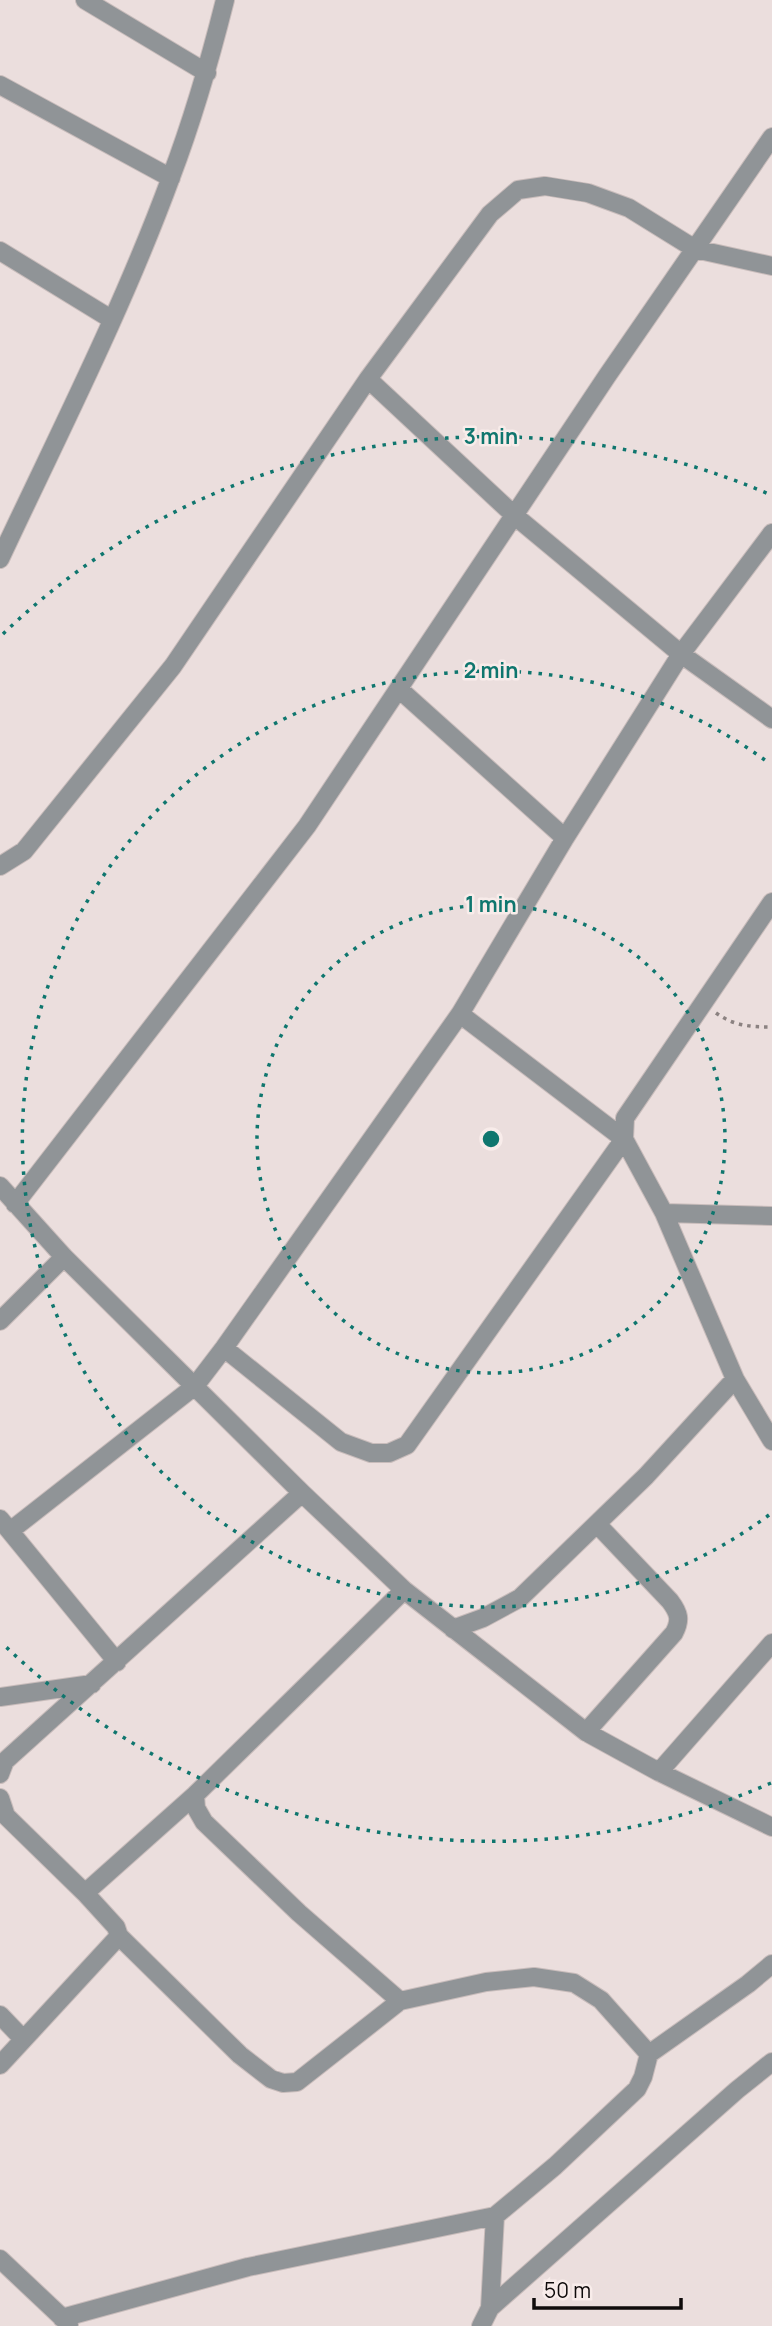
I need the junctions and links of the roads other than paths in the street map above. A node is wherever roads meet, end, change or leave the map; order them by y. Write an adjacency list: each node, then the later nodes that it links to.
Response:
1 (85, 0): 3 (street)
2 (225, 0): 3 (street)
3 (207, 73): 6 (street)
4 (0, 85): 6 (street)
5 (772, 137): 7 (street)
6 (171, 178): 10 (street)
7 (695, 249): 9 (street); 11 (street); 12 (street)
8 (0, 251): 10 (street)
9 (772, 266)
10 (111, 320): 14 (street)
11 (368, 379): 12 (street); 19 (street)
12 (515, 516): 15 (street); 16 (street)
13 (772, 533): 15 (street)
14 (0, 559)
15 (681, 654): 17 (street); 18 (street)
16 (399, 689): 18 (street); 24 (street)
17 (772, 719)
18 (565, 838): 21 (street)
19 (0, 866)
20 (772, 902): 22 (street)
21 (460, 1014): 22 (street); 29 (street)
22 (624, 1139): 25 (street); 29 (street)
23 (0, 1186): 24 (street)
24 (15, 1204): 27 (street)
25 (664, 1213): 26 (street); 30 (street)
26 (772, 1216)
27 (64, 1257): 28 (street); 31 (street)
28 (0, 1321)
29 (224, 1348): 31 (street)
30 (735, 1379): 32 (street); 34 (street)
31 (195, 1385): 33 (street); 35 (street)
32 (770, 1431)
33 (302, 1493): 36 (street); 39 (street)
34 (597, 1524): 37 (street); 42 (street)
35 (5, 1525): 39 (street)
36 (404, 1590): 37 (street); 45 (street)
37 (453, 1629): 42 (street)
38 (772, 1643): 43 (street)
39 (117, 1662): 40 (street)
40 (92, 1684): 41 (street); 44 (street)
41 (0, 1697)
42 (586, 1732): 43 (street)
43 (659, 1772): 47 (street)
44 (0, 1774)
45 (195, 1795): 48 (street); 51 (street)
46 (0, 1798): 48 (street)
47 (772, 1827)
48 (85, 1893): 49 (street)
49 (119, 1936): 51 (street); 53 (street)
50 (772, 1964): 54 (street)
51 (400, 2001): 54 (street)
52 (0, 2015): 53 (street)
53 (23, 2039): 56 (street)
54 (649, 2054): 57 (street)
55 (772, 2062): 59 (street)
56 (0, 2065)
57 (495, 2216): 59 (street); 60 (street)
58 (0, 2259): 60 (street)
59 (490, 2308): 61 (street)
60 (67, 2322)
61 (481, 2326)

